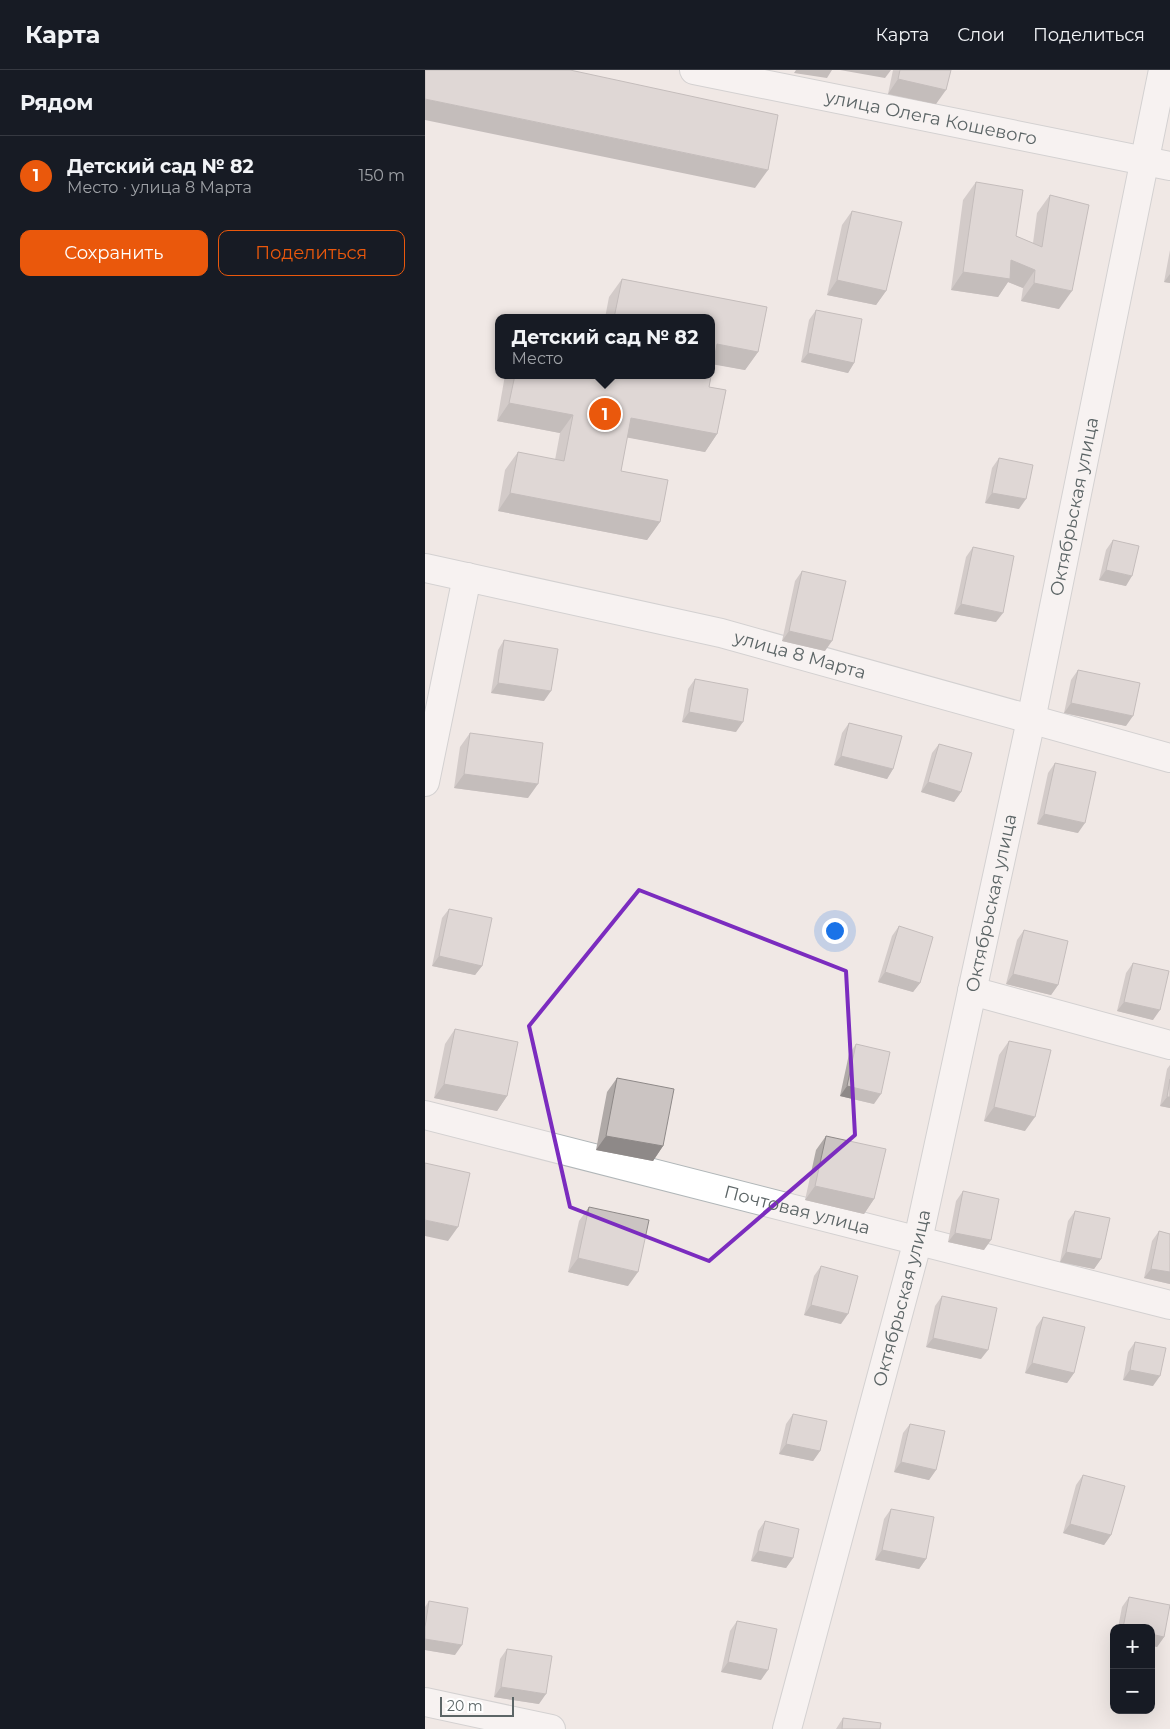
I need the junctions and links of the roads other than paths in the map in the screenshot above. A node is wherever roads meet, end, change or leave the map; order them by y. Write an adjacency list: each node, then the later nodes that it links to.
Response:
1 (694, 70): 3 (street, улица Олега Кошевого)
2 (1163, 70): 3 (street, Октябрьская улица)
3 (1143, 160): 4 (street, улица Олега Кошевого); 7 (street, Октябрьская улица)
4 (1170, 166)
5 (425, 568): 6 (street, улица 8 Марта)
6 (467, 577): 7 (street, улица 8 Марта); 9 (street)
7 (1031, 720): 8 (street, улица 8 Марта); 10 (street, Октябрьская улица)
8 (1170, 758)
9 (425, 782)
10 (972, 991): 11 (street); 13 (street, Октябрьская улица)
11 (1170, 1045)
12 (425, 1115): 13 (street, Почтовая улица)
13 (918, 1240): 14 (street, Почтовая улица); 17 (street, Октябрьская улица)
14 (1170, 1304)
15 (425, 1702): 16 (street)
16 (551, 1729)
17 (787, 1729)

